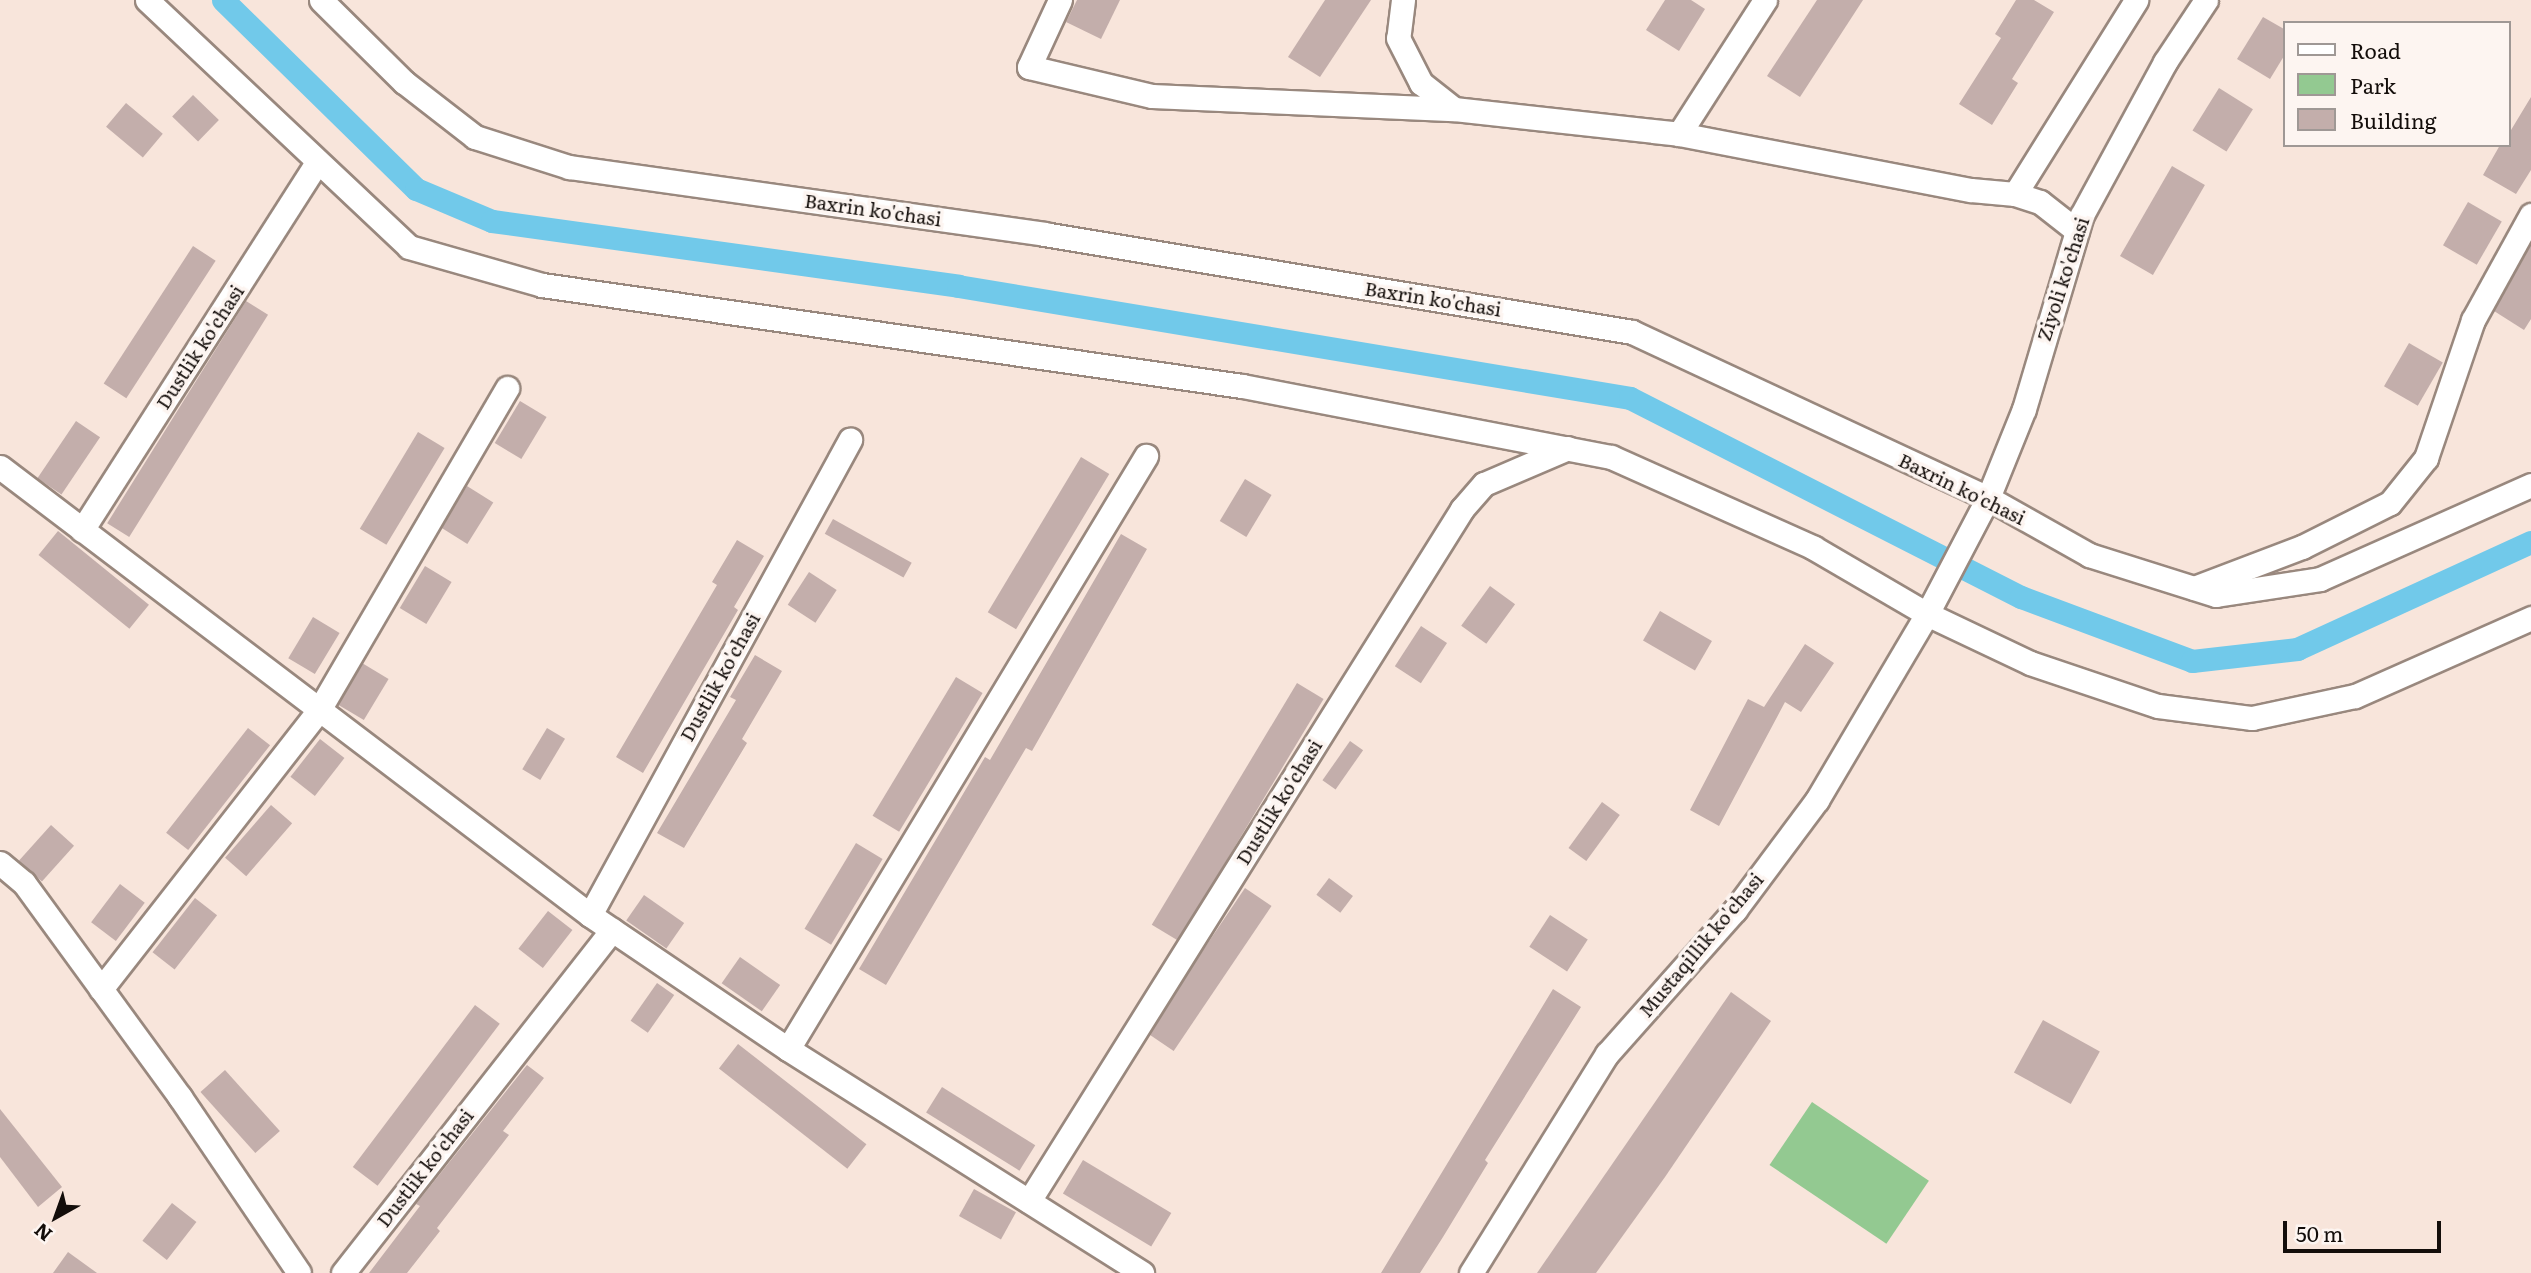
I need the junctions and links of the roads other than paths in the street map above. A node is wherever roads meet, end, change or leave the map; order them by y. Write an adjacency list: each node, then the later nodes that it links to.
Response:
1 (147, 0): 10 (street)
2 (321, 0): 20 (street, Baxrin ko'chasi)
3 (1060, 0): 8 (street)
4 (1403, 0): 8 (street)
5 (1765, 0): 9 (street)
6 (2136, 0): 11 (street)
7 (2206, 0): 13 (street, Ziyoli ko'chasi)
8 (1454, 109): 9 (street)
9 (1679, 134): 11 (street)
10 (317, 163): 16 (street); 21 (street, Dustlik ko'chasi)
11 (2015, 194): 13 (street)
12 (2531, 215): 22 (street)
13 (2077, 230): 20 (street, Ziyoli ko'chasi)
14 (507, 388): 25 (street)
15 (850, 440): 27 (street, Dustlik ko'chasi)
16 (1568, 448): 23 (street); 31 (street, Dustlik ko'chasi)
17 (1146, 456): 30 (street)
18 (0, 467): 21 (street)
19 (2531, 485): 22 (street, Baxrin ko'chasi)
20 (1988, 498): 22 (street, Baxrin ko'chasi); 23 (street, Ziyoli ko'chasi)
21 (82, 530): 25 (street)
22 (2194, 588)
23 (1927, 614): 24 (street); 35 (street, Mustaqillik ko'chasi)
24 (2531, 618)
25 (320, 710): 27 (street); 29 (street)
26 (0, 863): 29 (street)
27 (590, 915): 28 (street)
28 (612, 930): 30 (street); 33 (street, Dustlik ko'chasi)
29 (101, 989): 32 (street)
30 (788, 1049): 31 (street)
31 (1028, 1201): 34 (street)
32 (299, 1273)
33 (343, 1273)
34 (1142, 1273)
35 (1471, 1273)

